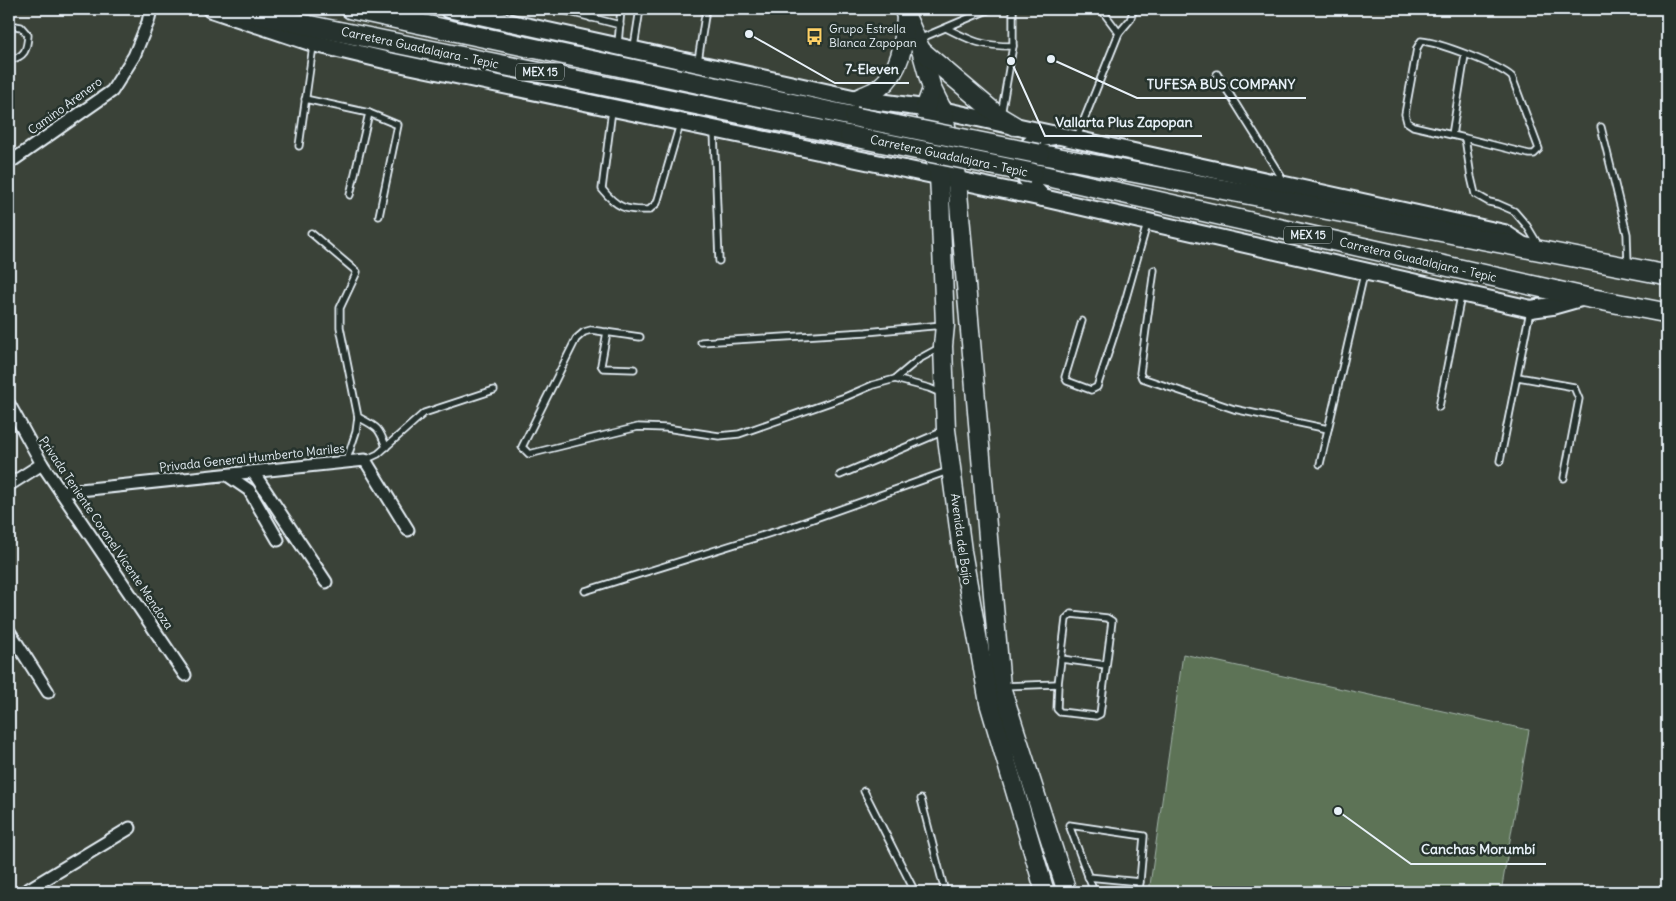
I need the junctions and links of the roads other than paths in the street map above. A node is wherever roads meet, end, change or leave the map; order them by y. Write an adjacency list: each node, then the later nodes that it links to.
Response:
1 (151, 9): 46 (street, Camino Arenero)
2 (211, 9): 21 (main road)
3 (229, 9): 21 (highway, Carretera Guadalajara - Tepic / MEX 15)
4 (352, 9): 32 (highway, Carretera Guadalajara - Tepic / MEX 15)
5 (448, 9): 24 (main road)
6 (558, 9): 16 (lane)
7 (593, 9): 16 (lane)
8 (621, 9): 18 (lane)
9 (640, 9): 24 (lane)
10 (706, 9): 27 (lane)
11 (990, 9): 19 (lane)
12 (1013, 9): 23 (lane)
13 (1101, 9): 20 (lane)
14 (1134, 9): 20 (lane)
15 (905, 13): 22 (main road); 32 (main road)
16 (590, 18): 18 (lane)
17 (9, 25): 26 (lane)
18 (620, 26): 24 (lane)
19 (946, 28): 22 (lane); 23 (lane)
20 (1119, 33): 43 (lane)
21 (314, 35): 30 (lane); 31 (main road); 62 (highway, Carretera Guadalajara - Tepic / MEX 15, bridge)
22 (919, 45): 29 (main road, Avenida del Bajío); 36 (main road)
23 (1013, 46): 36 (lane)
24 (626, 48): 27 (main road)
25 (1465, 55): 40 (lane); 40 (lane); 42 (lane)
26 (9, 60)
27 (698, 63): 32 (main road)
28 (1217, 74): 49 (lane)
29 (932, 89): 33 (main road); 34 (main road, Avenida del Bajío)
30 (305, 99): 35 (lane); 44 (lane)
31 (612, 108): 37 (main road); 37 (lane)
32 (856, 108): 33 (main road); 45 (main road); 55 (highway, Carretera Guadalajara - Tepic / MEX 15, bridge)
33 (925, 108): 34 (main road); 47 (main road, Avenida del Bajío)
34 (943, 111): 36 (main road); 48 (main road, Avenida del Bajío)
35 (369, 113): 50 (lane); 52 (lane)
36 (1008, 122): 41 (main road)
37 (680, 123): 39 (main road)
38 (1601, 127): 57 (lane)
39 (714, 130): 45 (main road); 56 (lane)
40 (1452, 135): 42 (lane)
41 (1060, 136): 43 (main road); 51 (main road)
42 (1465, 138): 55 (lane)
43 (1076, 139): 49 (main road)
44 (299, 146)
45 (842, 157): 47 (main road)
46 (9, 163)
47 (938, 176): 48 (main road); 66 (main road, Avenida del Bajío)
48 (957, 181): 51 (main road); 103 (main road, Avenida del Bajío)
49 (1286, 185): 55 (main road)
50 (350, 195)
51 (1043, 198): 53 (main road)
52 (379, 216)
53 (1147, 222): 59 (main road); 65 (lane)
54 (311, 233): 78 (lane)
55 (1536, 251): 57 (highway, Carretera Guadalajara - Tepic / MEX 15)
56 (719, 261)
57 (1628, 268): 60 (highway, Carretera Guadalajara - Tepic / MEX 15)
58 (1154, 270): 79 (lane)
59 (1365, 272): 61 (main road); 79 (lane)
60 (1667, 276)
61 (1461, 294): 63 (main road); 77 (lane)
62 (1584, 297): 63 (main road); 64 (highway, Carretera Guadalajara - Tepic / MEX 15)
63 (1531, 309): 72 (lane)
64 (1667, 313)
65 (1082, 321)
66 (945, 325): 69 (lane); 70 (main road, Avenida del Bajío)
67 (607, 332): 68 (lane); 71 (lane); 73 (lane)
68 (640, 336)
69 (700, 342)
70 (943, 346): 73 (lane); 75 (main road, Avenida del Bajío)
71 (634, 370)
72 (1518, 377): 83 (lane); 91 (lane)
73 (895, 379): 75 (lane)
74 (494, 390): 81 (lane)
75 (946, 396): 80 (main road, Avenida del Bajío)
76 (9, 404): 85 (street, Privada Teniente Coronel Vicente Mendoza)
77 (1439, 407)
78 (358, 417): 81 (lane); 84 (lane)
79 (1328, 429): 86 (lane)
80 (946, 430): 87 (main road, Avenida del Bajío); 90 (lane)
81 (386, 447): 82 (lane)
82 (365, 460): 84 (street, Privada General Humberto Mariles); 94 (street)
83 (1500, 461)
84 (346, 462): 88 (street, Privada General Humberto Mariles)
85 (42, 464): 92 (street); 93 (street, Privada Teniente Coronel Vicente Mendoza)
86 (1320, 464)
87 (951, 470): 97 (lane); 113 (main road, Avenida del Bajío)
88 (253, 472): 89 (street, Privada General Humberto Mariles); 96 (street)
89 (227, 475): 93 (street, Privada General Humberto Mariles); 95 (street)
90 (840, 475)
91 (1564, 478)
92 (9, 485)
93 (61, 492): 101 (street, Privada Teniente Coronel Vicente Mendoza)
94 (408, 530)
95 (278, 540)
96 (326, 582)
97 (585, 591)
98 (9, 631): 104 (street)
99 (1061, 660): 100 (lane); 100 (lane); 102 (lane)
100 (1106, 665): 102 (lane)
101 (184, 675)
102 (1058, 684): 103 (lane)
103 (1001, 686): 114 (main road, Avenida del Bajío)
104 (48, 692)
105 (864, 791): 111 (lane)
106 (921, 799): 112 (lane)
107 (130, 828): 110 (street)
108 (1088, 877): 109 (lane); 109 (lane); 115 (lane)
109 (1140, 882): 116 (lane)
110 (24, 892)
111 (916, 892)
112 (944, 892)
113 (1046, 892)
114 (1067, 892)
115 (1094, 892)
116 (1139, 892)

